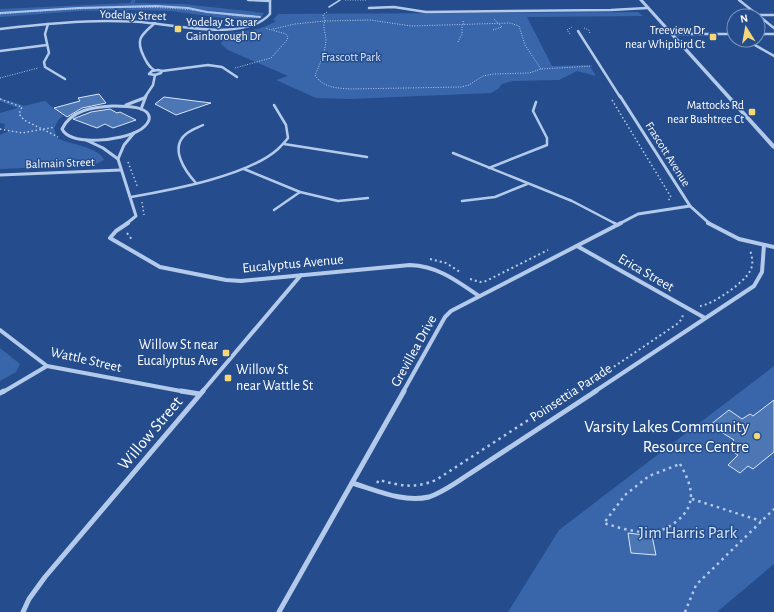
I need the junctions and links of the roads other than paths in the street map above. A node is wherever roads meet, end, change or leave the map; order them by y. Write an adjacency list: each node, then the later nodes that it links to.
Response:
1 (248, 0): 2 (street)
2 (270, 0): 11 (street, Yodelay Street)
3 (340, 0): 6 (lane)
4 (641, 0): 8 (street)
5 (739, 0): 9 (street)
6 (329, 7)
7 (369, 8): 8 (street)
8 (647, 8): 16 (street)
9 (749, 8)
10 (766, 22): 13 (street)
11 (155, 23): 12 (street, Yodelay Street); 22 (street)
12 (48, 24): 14 (street, Yodelay Street); 18 (street)
13 (774, 28)
14 (0, 29)
15 (578, 31): 50 (street, Frascott Avenue)
16 (674, 34): 17 (street); 36 (street)
17 (726, 34)
18 (47, 45): 20 (street); 26 (street)
19 (756, 48): 21 (street)
20 (0, 51)
21 (774, 56)
22 (154, 70): 23 (street); 24 (street)
23 (162, 71): 24 (street); 25 (street)
24 (155, 75): 27 (street)
25 (237, 77)
26 (65, 79)
27 (144, 98): 30 (street); 31 (street)
28 (536, 102): 40 (lane)
29 (274, 104): 35 (lane)
30 (125, 105): 31 (street); 34 (street)
31 (140, 109): 33 (street)
32 (203, 125): 44 (lane)
33 (135, 133): 34 (street); 39 (street)
34 (86, 140): 39 (street)
35 (284, 144): 38 (lane); 41 (lane)
36 (774, 147)
37 (453, 153): 40 (lane)
38 (367, 157)
39 (118, 159): 42 (street)
40 (489, 168): 45 (lane)
41 (244, 169): 44 (lane); 46 (lane)
42 (121, 170): 43 (street, Balmain Street); 47 (street)
43 (0, 175)
44 (196, 183): 47 (lane)
45 (527, 184): 49 (lane); 52 (lane)
46 (300, 192): 48 (lane); 51 (lane)
47 (131, 197): 56 (street, Eucalyptus Avenue)
48 (368, 198)
49 (462, 201)
50 (690, 206): 52 (street, Grevillea Drive); 53 (street, Frascott Avenue)
51 (274, 210)
52 (619, 225): 54 (street, Grevillea Drive)
53 (764, 245): 55 (street, Frascott Avenue); 58 (street, Poinsettia Parade)
54 (577, 246): 57 (street, Grevillea Drive); 58 (street, Erica Street)
55 (774, 247)
56 (301, 275): 57 (street, Eucalyptus Avenue); 62 (street, Willow Street)
57 (479, 296): 63 (street, Grevillea Drive)
58 (705, 318): 63 (street, Poinsettia Parade)
59 (0, 330): 60 (street, Wattle Street)
60 (47, 366): 61 (street); 62 (street, Wattle Street)
61 (0, 393)
62 (200, 394): 64 (street, Willow Street)
63 (352, 484): 65 (street, Grevillea Drive)
64 (23, 612)
65 (279, 612)

